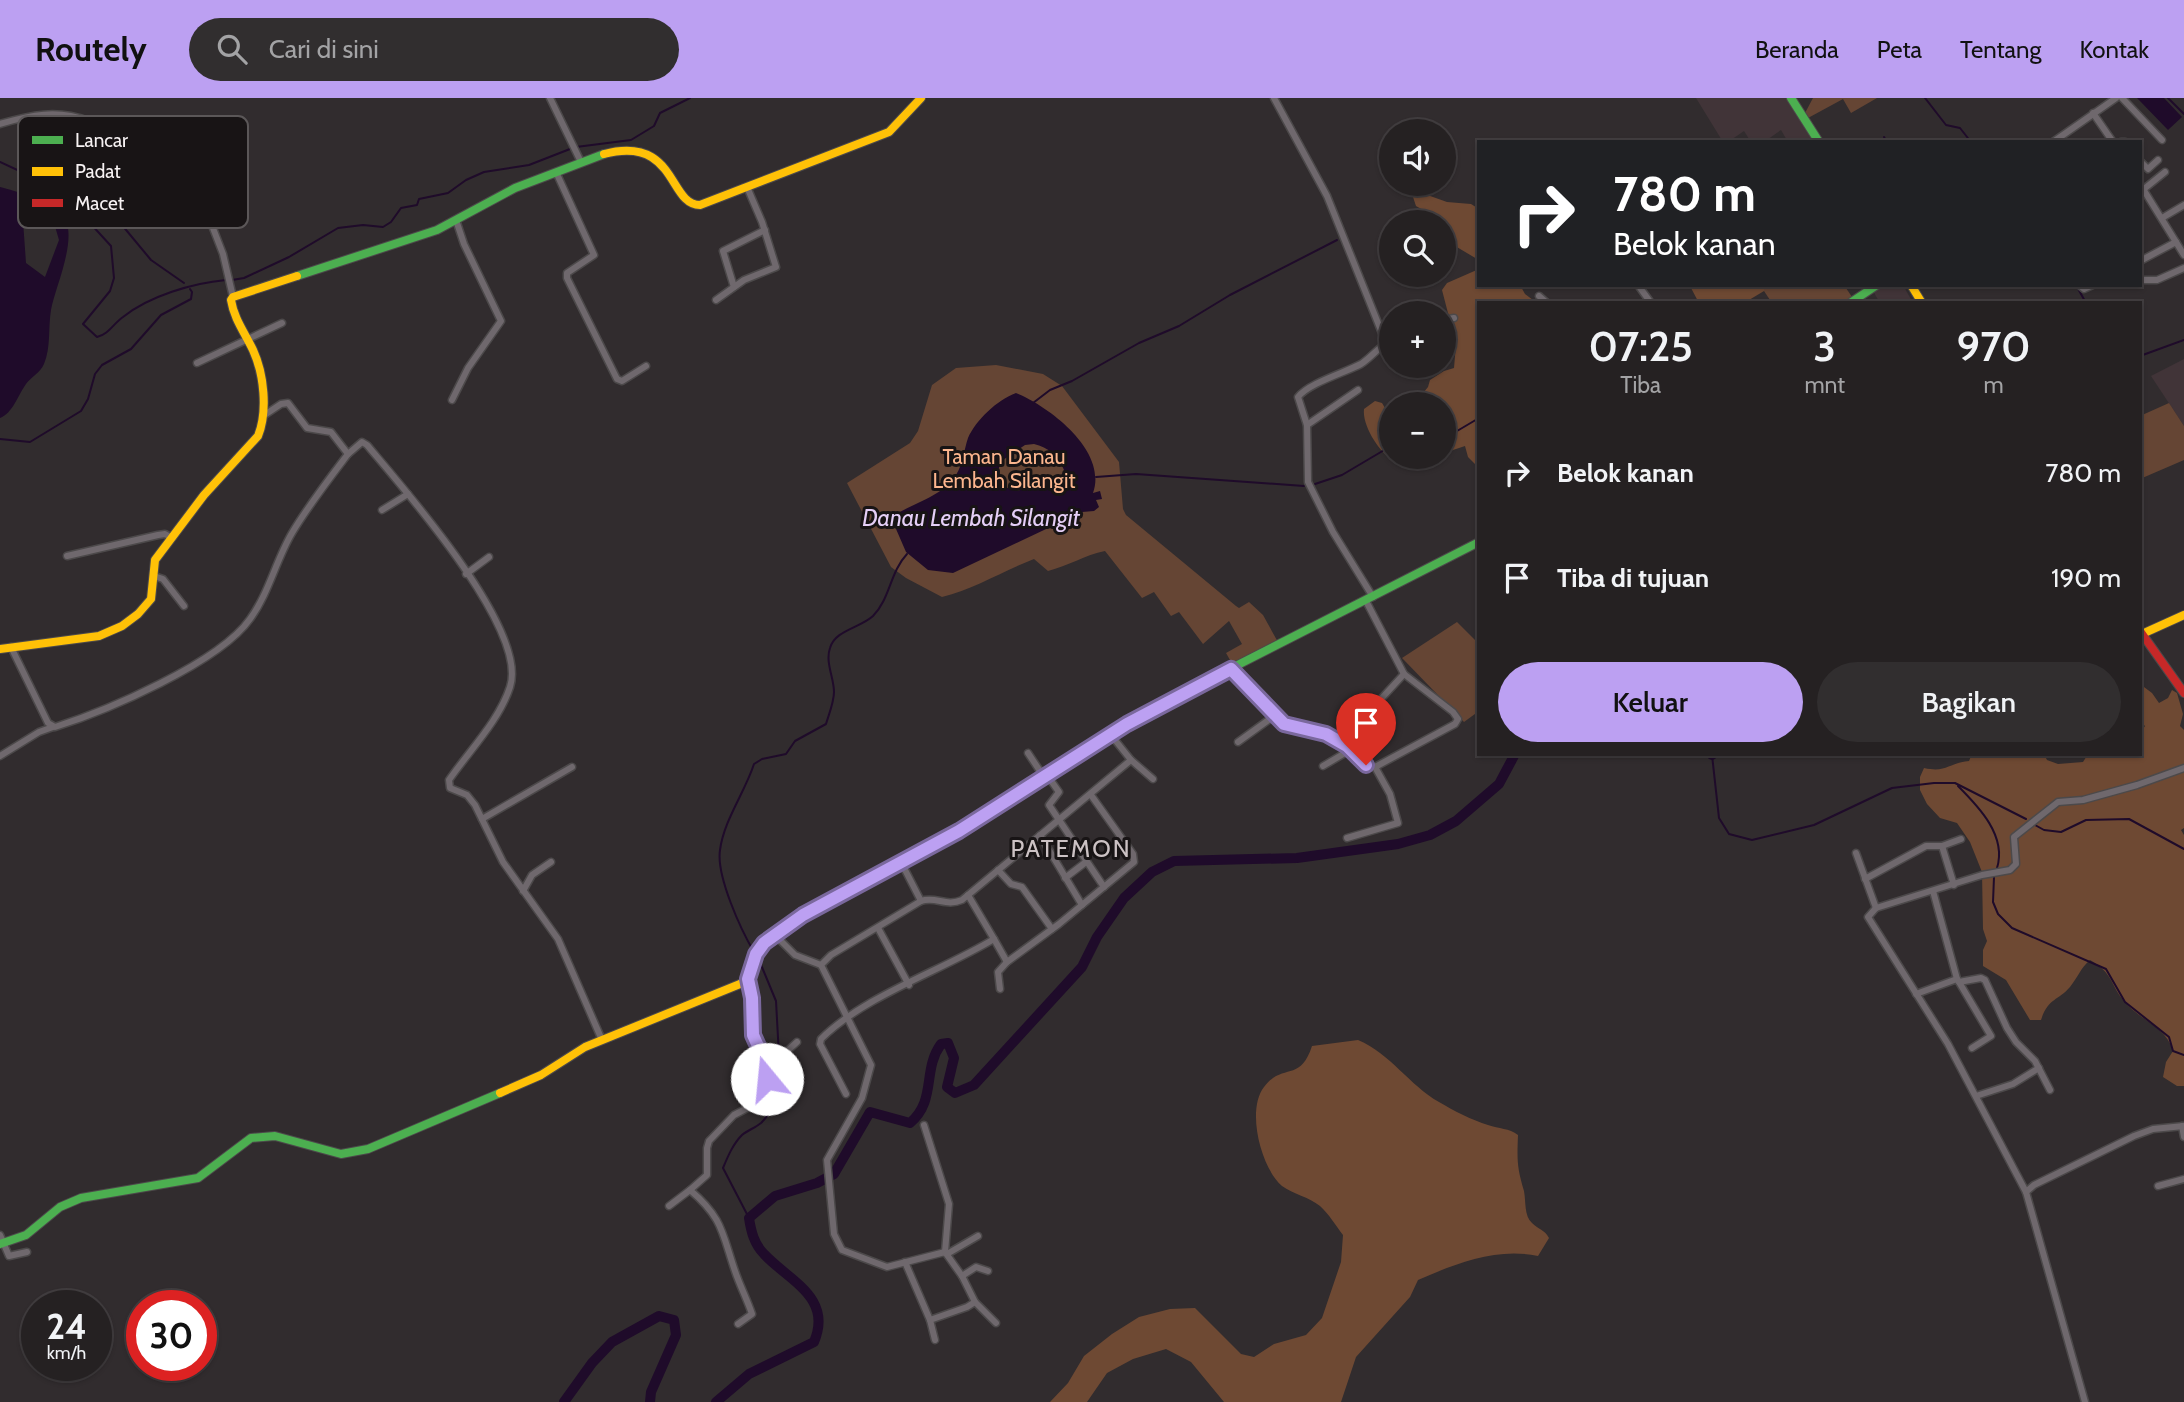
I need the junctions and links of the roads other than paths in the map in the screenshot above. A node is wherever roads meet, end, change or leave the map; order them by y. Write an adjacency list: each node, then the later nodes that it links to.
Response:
1 (550, 98): 17 (street)
2 (921, 98): 22 (street)
3 (1273, 98): 41 (street)
4 (1791, 98): 12 (street)
5 (2116, 98): 7 (street)
6 (2122, 98): 15 (street)
7 (2094, 113): 13 (street); 14 (street)
8 (30, 116): 9 (street)
9 (67, 116)
10 (18, 119): 11 (street)
11 (0, 124)
12 (1818, 140)
13 (2056, 140)
14 (2112, 140)
15 (2162, 140)
16 (2158, 160): 18 (street)
17 (581, 162): 19 (street); 22 (street)
18 (2142, 163)
19 (556, 172): 25 (street); 45 (street)
20 (2165, 172): 21 (street)
21 (2142, 186): 24 (street)
22 (747, 187): 27 (street)
23 (2184, 205): 24 (street)
24 (2162, 218): 28 (street)
25 (456, 220): 36 (street); 47 (street)
26 (213, 228): 36 (street)
27 (765, 230): 33 (street); 33 (street)
28 (2176, 242): 29 (street); 30 (street)
29 (2184, 255)
30 (2142, 260)
31 (2184, 268): 32 (street)
32 (2142, 280)
33 (734, 287): 37 (street)
34 (1874, 287): 39 (street)
35 (1539, 296): 38 (street)
36 (233, 297): 42 (street)
37 (716, 300)
38 (1545, 301)
39 (1853, 301)
40 (282, 323): 42 (street)
41 (1379, 327)
42 (247, 340): 44 (street); 48 (street)
43 (1379, 350): 49 (street)
44 (197, 363)
45 (646, 366)
46 (1358, 390): 49 (street)
47 (452, 400)
48 (263, 416): 50 (street); 53 (street)
49 (1307, 425): 59 (street)
50 (348, 454): 51 (street); 70 (street)
51 (408, 494): 52 (street); 57 (street)
52 (382, 510)
53 (172, 538): 55 (street); 58 (street)
54 (1477, 543): 59 (street)
55 (66, 556)
56 (489, 557): 57 (street)
57 (466, 574): 85 (street)
58 (154, 576): 60 (street); 64 (street)
59 (1370, 599): 66 (street); 67 (street)
60 (184, 606)
61 (2184, 615): 62 (street)
62 (2142, 632)
63 (2142, 633): 68 (street)
64 (11, 647): 65 (street); 70 (street)
65 (0, 649)
66 (1231, 669): 69 (street); 71 (street)
67 (1404, 674): 72 (street); 80 (street)
68 (2184, 693)
69 (1274, 716): 72 (street); 73 (street)
70 (55, 727): 76 (street)
71 (1111, 735): 77 (street); 82 (street)
72 (1334, 738): 74 (street)
73 (1238, 742)
74 (1350, 750): 78 (street); 80 (street)
75 (1028, 752): 82 (street)
76 (0, 756)
77 (1131, 760): 83 (street); 84 (street)
78 (1323, 766)
79 (572, 767): 85 (street)
80 (1375, 767): 88 (street)
81 (2184, 768): 98 (street)
82 (1045, 776): 86 (street); 93 (street)
83 (1153, 779)
84 (1091, 795): 86 (street); 99 (street)
85 (482, 818): 100 (street)
86 (1059, 819): 87 (street); 94 (street)
87 (1040, 835): 95 (street); 96 (street)
88 (1347, 838)
89 (1961, 839): 90 (street)
90 (1942, 846): 97 (street); 98 (street)
91 (1856, 853): 97 (street)
92 (551, 862): 100 (street)
93 (901, 862): 103 (street); 108 (street)
94 (1087, 862): 96 (street); 99 (street)
95 (998, 870): 102 (street); 107 (street)
96 (1065, 878): 104 (street)
97 (1865, 879): 105 (street)
98 (1954, 885): 101 (street)
99 (1104, 887): 104 (street)
100 (523, 891): 118 (street)
101 (1933, 891): 105 (street); 113 (street)
102 (968, 895): 103 (street); 109 (street)
103 (921, 901): 106 (street)
104 (1082, 905): 107 (street)
105 (1876, 908): 116 (street)
106 (878, 928): 111 (street); 114 (street)
107 (1052, 929): 110 (street)
108 (774, 934): 111 (street); 112 (street)
109 (994, 939): 110 (street); 114 (street)
110 (1007, 962): 115 (street)
111 (821, 965): 117 (street)
112 (748, 979): 118 (street); 121 (street)
113 (1958, 981): 116 (street); 120 (street); 122 (street)
114 (909, 985): 117 (street)
115 (1000, 989)
116 (1916, 994): 125 (street)
117 (848, 1019): 124 (street); 138 (street)
118 (602, 1040): 135 (street)
119 (797, 1042): 121 (street)
120 (1972, 1048)
121 (767, 1066): 131 (street)
122 (2039, 1068): 123 (street); 125 (street)
123 (2050, 1090)
124 (846, 1094)
125 (1976, 1096): 132 (street)
126 (924, 1125): 137 (street)
127 (2183, 1126): 128 (street); 132 (street)
128 (2184, 1137)
129 (2184, 1179): 130 (street)
130 (2158, 1186)
131 (690, 1190): 133 (street); 144 (street)
132 (2026, 1192): 146 (street)
133 (669, 1206)
134 (978, 1236): 137 (street)
135 (1, 1241): 136 (street)
136 (27, 1252)
137 (946, 1253): 138 (street); 140 (street)
138 (905, 1262): 142 (street)
139 (988, 1271): 140 (street)
140 (962, 1276): 141 (street)
141 (975, 1302): 142 (street); 143 (street)
142 (930, 1320): 145 (street)
143 (996, 1323)
144 (738, 1324)
145 (935, 1340)
146 (2085, 1402)

